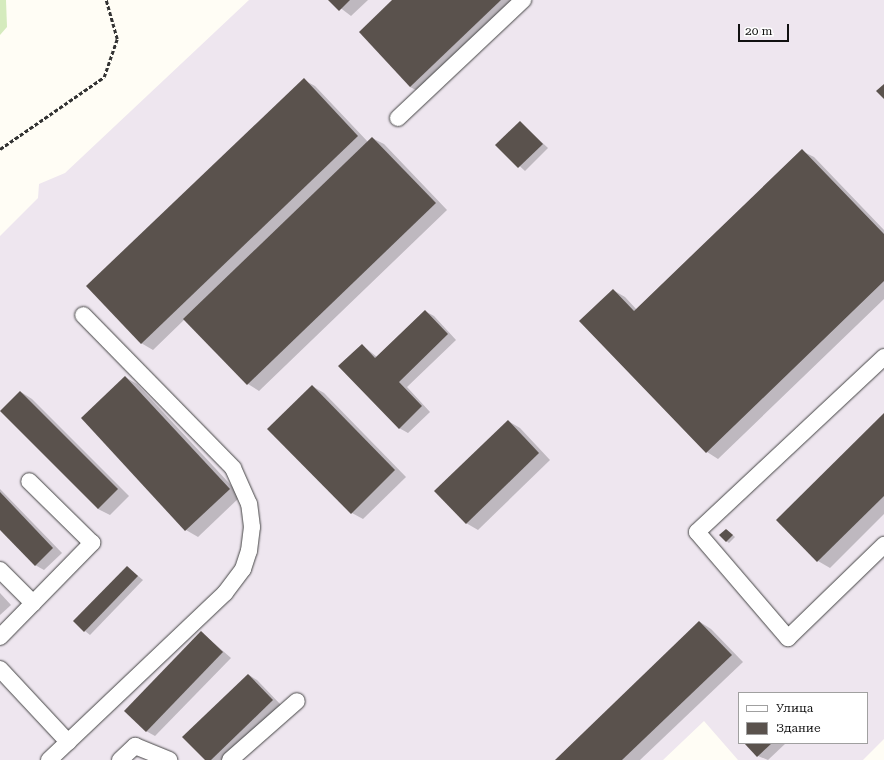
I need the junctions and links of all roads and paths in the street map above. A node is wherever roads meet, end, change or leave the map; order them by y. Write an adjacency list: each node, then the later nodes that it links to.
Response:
1 (106, 0): 4 (path)
2 (523, 0): 3 (lane)
3 (398, 118)
4 (0, 149)
5 (82, 314): 14 (lane)
6 (884, 357): 8 (lane)
7 (29, 481): 10 (lane)
8 (884, 545)
9 (0, 570): 10 (lane)
10 (33, 603): 11 (lane)
11 (0, 637)
12 (0, 668): 14 (lane)
13 (297, 701): 18 (lane)
14 (68, 742): 15 (lane)
15 (49, 760)
16 (120, 760): 17 (lane)
17 (169, 760)
18 (230, 760)

